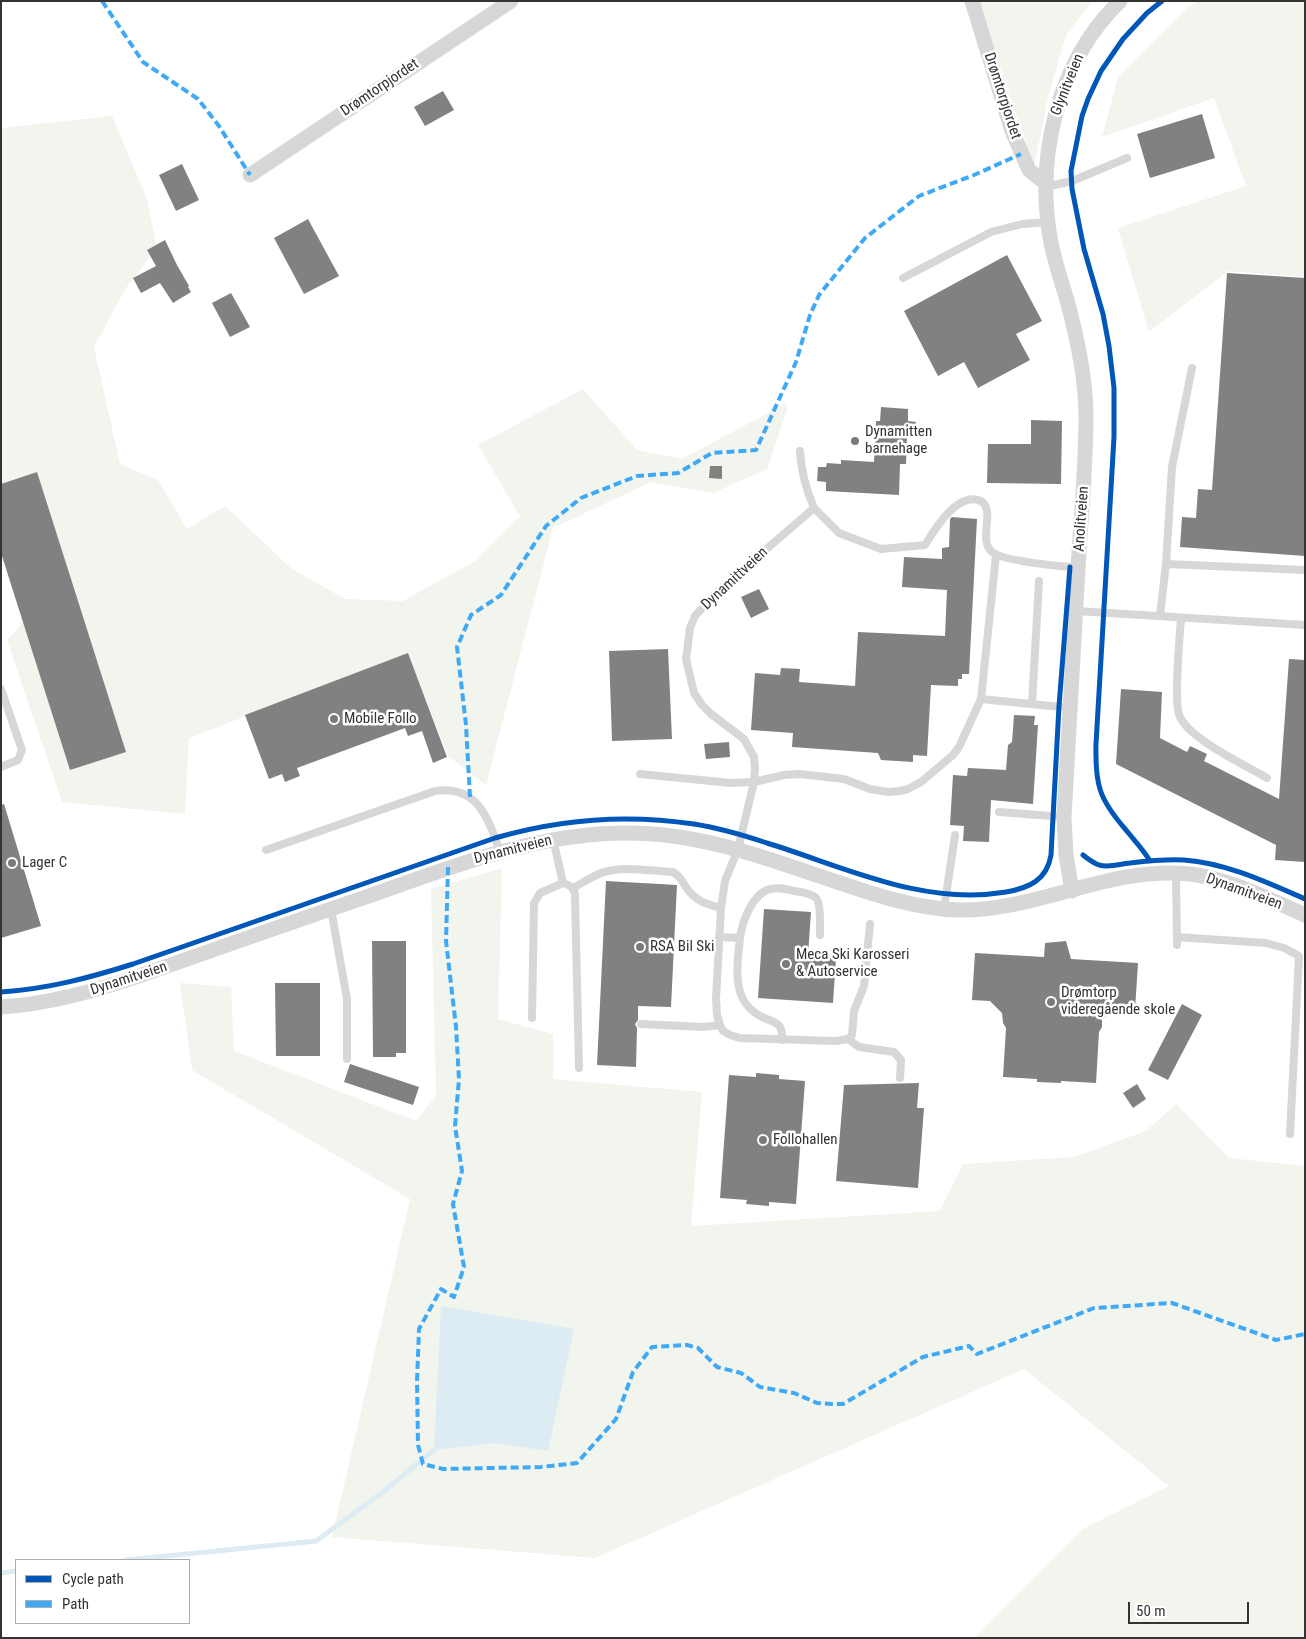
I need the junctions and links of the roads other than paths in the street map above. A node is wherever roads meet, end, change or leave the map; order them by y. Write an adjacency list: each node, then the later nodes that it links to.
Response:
1 (511, 1): 5 (street, Drømtorpjordet)
2 (972, 1): 6 (street, Drømtorpjordet)
3 (1120, 1): 6 (street, Glynitveien)
4 (1127, 158): 6 (lane)
5 (250, 175)
6 (1045, 181): 7 (street, Anolitveien)
7 (1048, 222): 8 (lane); 14 (street, Anolitveien)
8 (903, 278)
9 (1192, 368): 13 (lane)
10 (800, 451): 11 (lane)
11 (814, 508): 12 (lane); 28 (lane, Dynamittveien)
12 (996, 555): 14 (lane); 22 (lane)
13 (1166, 564): 15 (lane); 18 (lane)
14 (1078, 567): 17 (street, Anolitveien)
15 (1305, 570)
16 (1039, 582): 23 (lane)
17 (1076, 611): 18 (lane); 24 (street, Anolitveien)
18 (1160, 615): 19 (lane)
19 (1181, 618): 20 (lane); 27 (lane)
20 (1305, 625)
21 (1, 689): 25 (lane)
22 (981, 699): 23 (lane); 28 (lane)
23 (1032, 704): 24 (lane)
24 (1071, 708): 30 (street, Anolitveien)
25 (1, 767)
26 (640, 774): 28 (lane)
27 (1267, 778)
28 (754, 782): 33 (lane, Dynamittveien)
29 (999, 812): 30 (lane)
30 (1064, 817): 39 (street, Anolitveien)
31 (955, 835): 42 (lane)
32 (553, 839): 33 (street, Dynamitveien); 35 (street, Dynamitveien); 37 (lane)
33 (738, 849): 40 (lane, Dynamittveien); 42 (street, Dynamitveien)
34 (266, 850): 35 (lane)
35 (500, 852): 41 (street, Dynamitveien)
36 (1176, 873): 39 (street, Dynamitveien); 43 (street, Dynamitveien); 57 (lane)
37 (563, 883): 38 (lane); 49 (lane)
38 (573, 888): 40 (lane); 55 (lane)
39 (1072, 891): 42 (street, Dynamitveien)
40 (720, 908): 46 (lane, Dynamittveien)
41 (332, 909): 48 (street, Dynamitveien); 54 (lane)
42 (944, 909)
43 (1305, 915)
44 (870, 924): 52 (lane)
45 (820, 935): 47 (lane)
46 (719, 937): 47 (lane); 51 (lane, Dynamittveien)
47 (740, 938): 53 (lane)
48 (1, 1007)
49 (532, 1018)
50 (641, 1024): 51 (lane)
51 (720, 1025): 53 (lane)
52 (848, 1039): 53 (lane); 56 (lane)
53 (782, 1040)
54 (347, 1059)
55 (579, 1068)
56 (900, 1078)
57 (1290, 1134)

